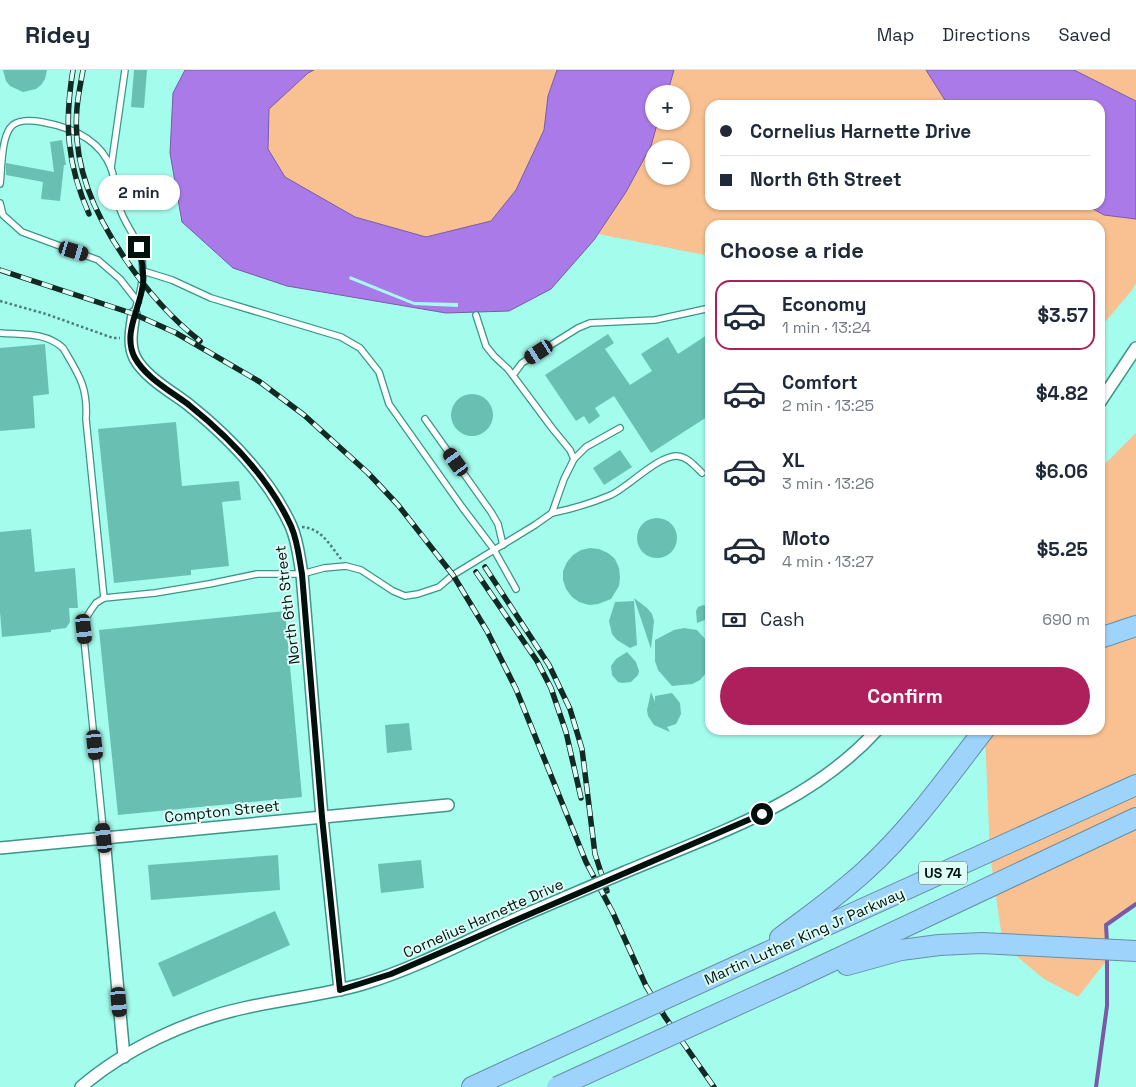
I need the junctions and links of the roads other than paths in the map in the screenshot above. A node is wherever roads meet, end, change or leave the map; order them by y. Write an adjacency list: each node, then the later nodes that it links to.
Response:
1 (125, 70): 2 (lane)
2 (111, 168): 3 (lane); 5 (lane, North 6th Street)
3 (0, 184)
4 (0, 203): 6 (lane)
5 (143, 271): 6 (lane, North 6th Street); 19 (lane)
6 (136, 308): 20 (street, North 6th Street)
7 (705, 309): 11 (lane)
8 (476, 315): 11 (lane)
9 (0, 333): 22 (lane)
10 (1136, 348): 12 (street)
11 (513, 375): 15 (lane)
12 (1105, 394)
13 (425, 419): 18 (lane)
14 (620, 428): 15 (lane)
15 (574, 459): 17 (lane)
16 (702, 473): 17 (lane)
17 (552, 513): 18 (lane)
18 (503, 545): 19 (lane)
19 (494, 550): 20 (lane); 21 (lane)
20 (302, 574): 22 (lane); 29 (street, North 6th Street)
21 (516, 589)
22 (104, 598): 31 (lane)
23 (1136, 626): 24 (highway)
24 (1105, 636)
25 (872, 735): 36 (street, Cornelius Harnette Drive, bridge)
26 (980, 735): 34 (highway)
27 (1136, 786): 34 (highway, Martin Luther King Jr Parkway / US 74)
28 (448, 805): 29 (street, Compton Street)
29 (322, 817): 31 (street, Compton Street); 36 (street, North 6th Street)
30 (1136, 818): 35 (highway, US 74)
31 (104, 838): 32 (street, Compton Street); 37 (street)
32 (0, 848)
33 (1136, 951): 35 (highway)
34 (750, 960): 39 (highway, Martin Luther King Jr Parkway / US 74, bridge)
35 (792, 980): 40 (highway, US 74, bridge)
36 (340, 990): 37 (street, Cornelius Harnette Drive)
37 (124, 1057): 38 (street, Cornelius Harnette Drive)
38 (81, 1087)
39 (472, 1087)
40 (557, 1087)

